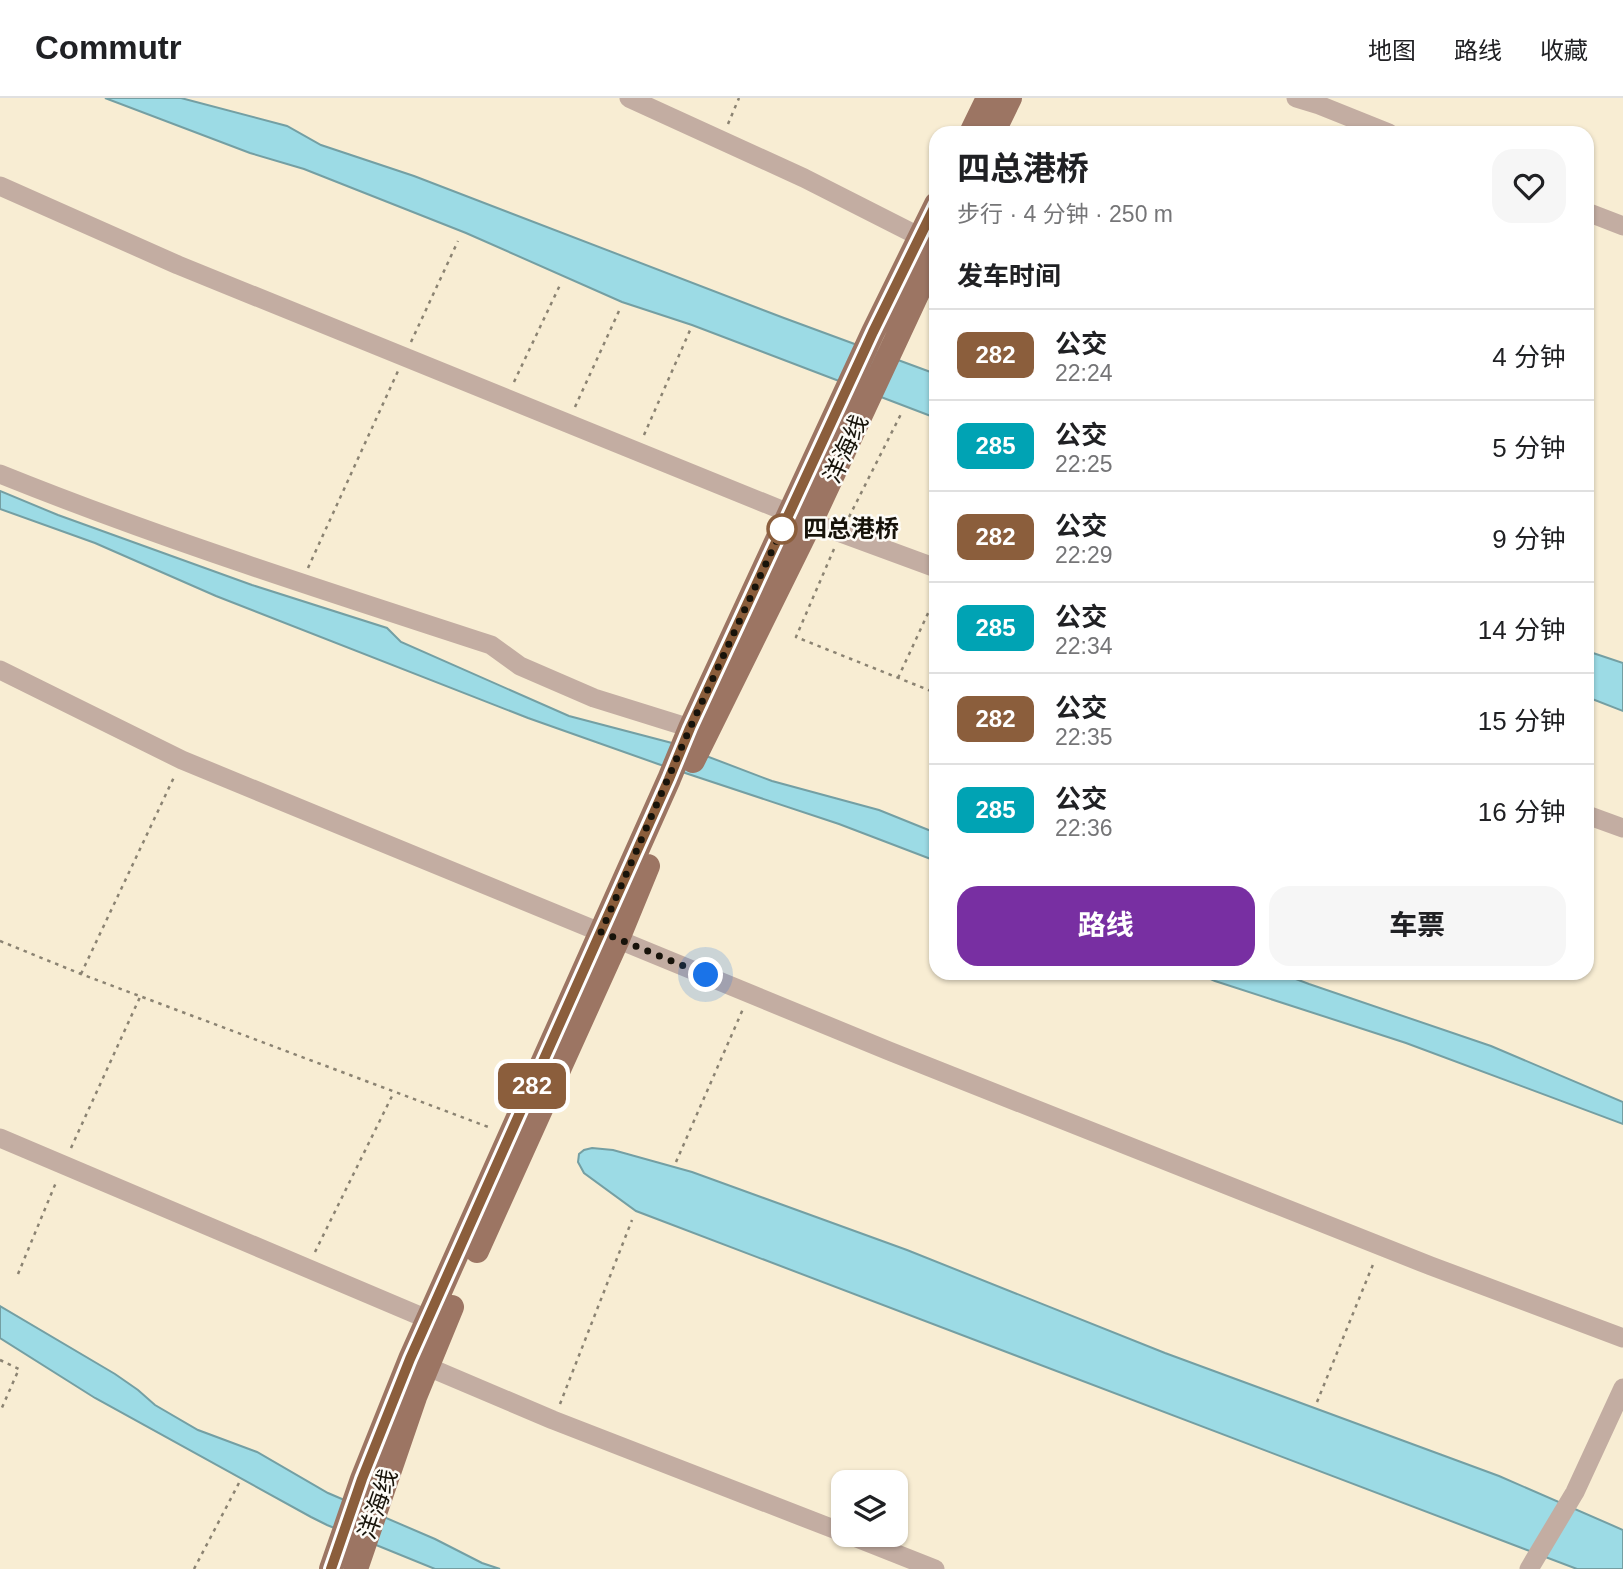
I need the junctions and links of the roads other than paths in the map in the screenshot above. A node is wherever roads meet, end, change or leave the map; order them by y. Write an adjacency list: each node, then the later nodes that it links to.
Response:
1 (629, 98): 11 (street)
2 (988, 98): 5 (main road)
3 (1010, 98): 6 (main road)
4 (1296, 98): 7 (street)
5 (974, 126)
6 (996, 126)
7 (1371, 126)
8 (0, 186): 15 (street)
9 (1594, 215): 10 (street)
10 (1623, 226)
11 (929, 244)
12 (929, 248): 15 (main road, 洋海线)
13 (929, 251): 15 (main road, 洋海线)
14 (0, 474): 18 (street)
15 (801, 517): 16 (street); 18 (main road, 洋海线)
16 (929, 565)
17 (0, 670): 21 (street)
18 (696, 736): 21 (main road, 洋海线)
19 (1594, 818): 20 (street)
20 (1623, 828)
21 (609, 935): 23 (main road, 洋海线); 23 (main road, 洋海线); 24 (street)
22 (0, 1138): 23 (street)
23 (435, 1322): 25 (main road, 洋海线)
24 (1623, 1338)
25 (419, 1363): 27 (street); 29 (main road, 洋海线)
26 (1623, 1388): 31 (street)
27 (831, 1528)
28 (879, 1547): 30 (street)
29 (346, 1562)
30 (935, 1569)
31 (1528, 1569)

